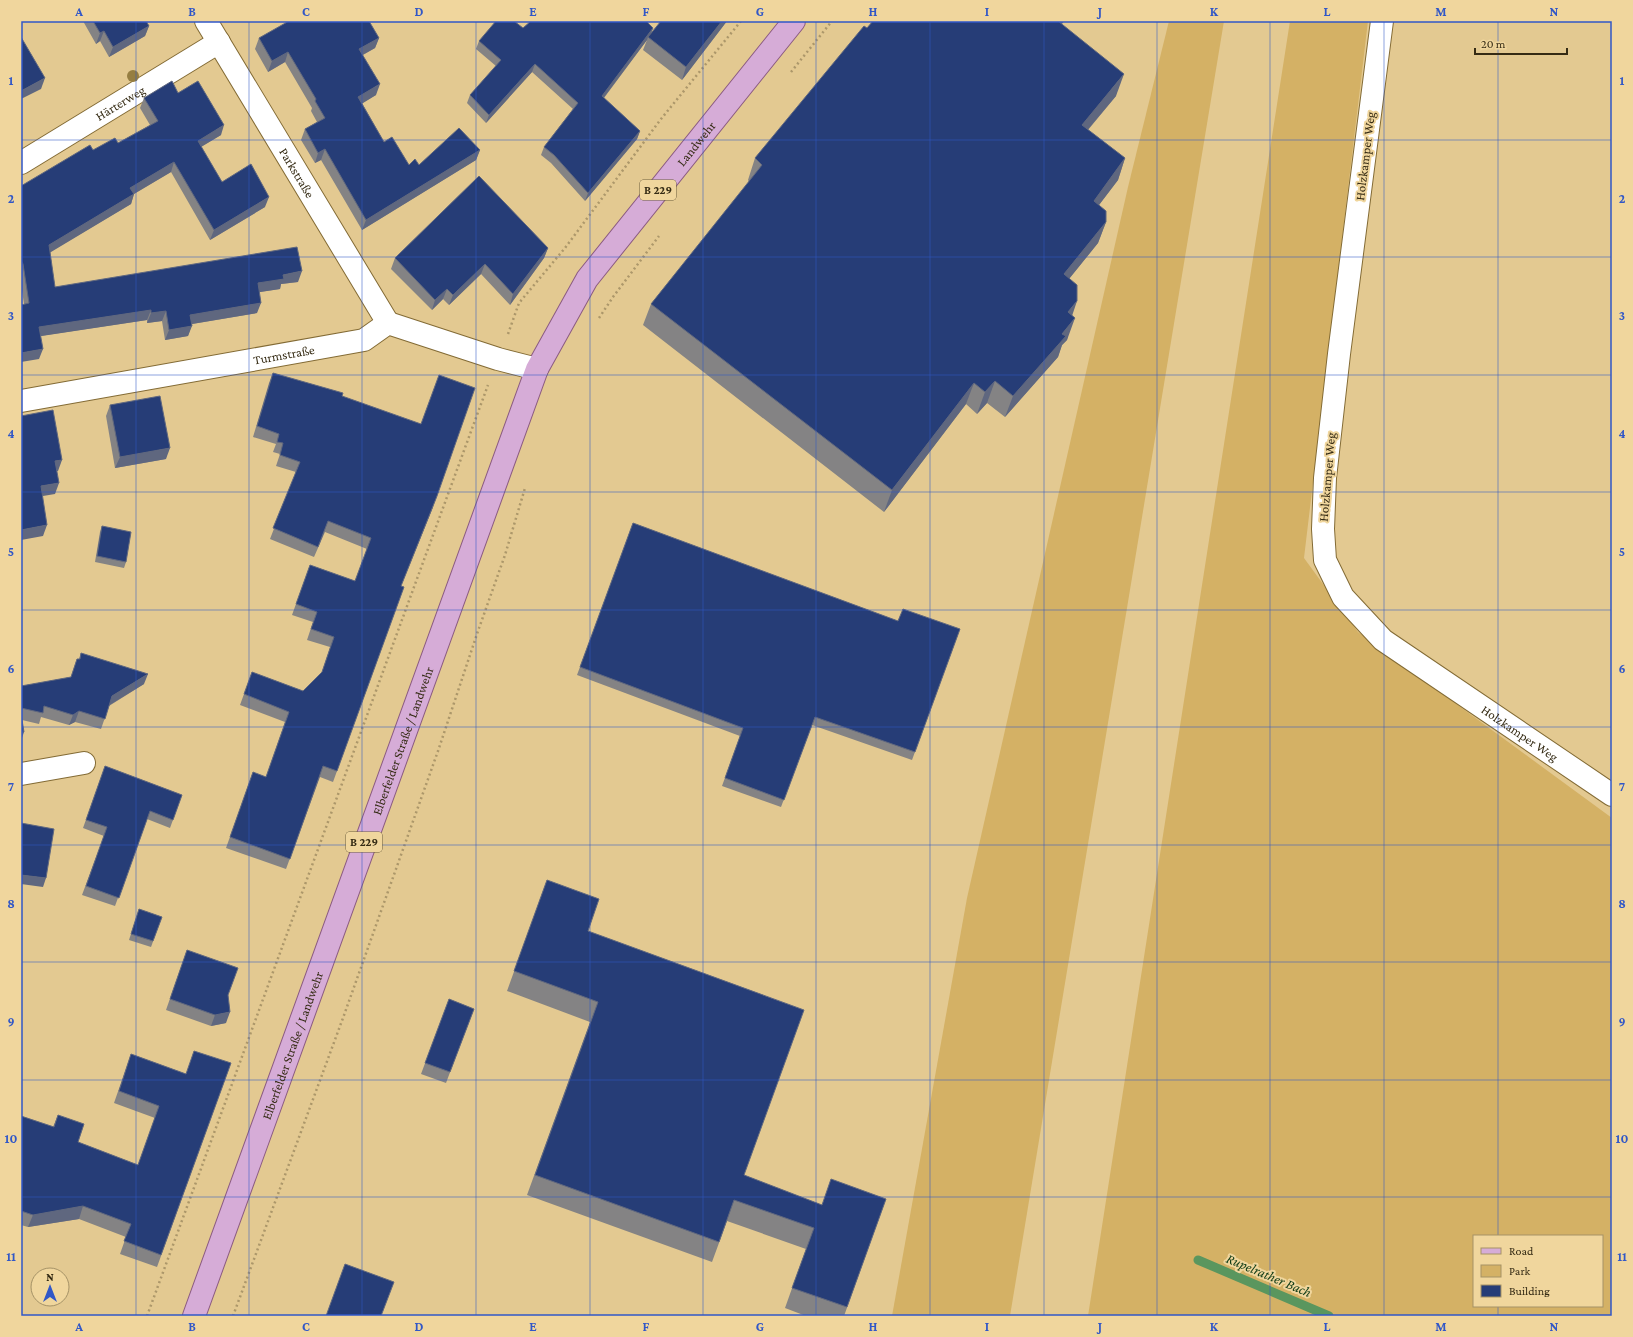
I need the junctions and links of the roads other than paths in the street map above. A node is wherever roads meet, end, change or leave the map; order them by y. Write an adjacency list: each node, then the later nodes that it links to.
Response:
1 (206, 21): 4 (street, Parkstraße)
2 (794, 21): 7 (main road, Landwehr / B 229)
3 (1382, 21): 11 (street, Holzkamper Weg)
4 (219, 42): 5 (street, Härterweg); 6 (street, Parkstraße)
5 (21, 163)
6 (388, 323): 7 (street); 8 (street, Turmstraße)
7 (537, 369): 12 (main road, Elberfelder Straße / Landwehr / B 229)
8 (21, 401)
9 (84, 763): 10 (street)
10 (21, 774)
11 (1612, 795)
12 (194, 1316)

